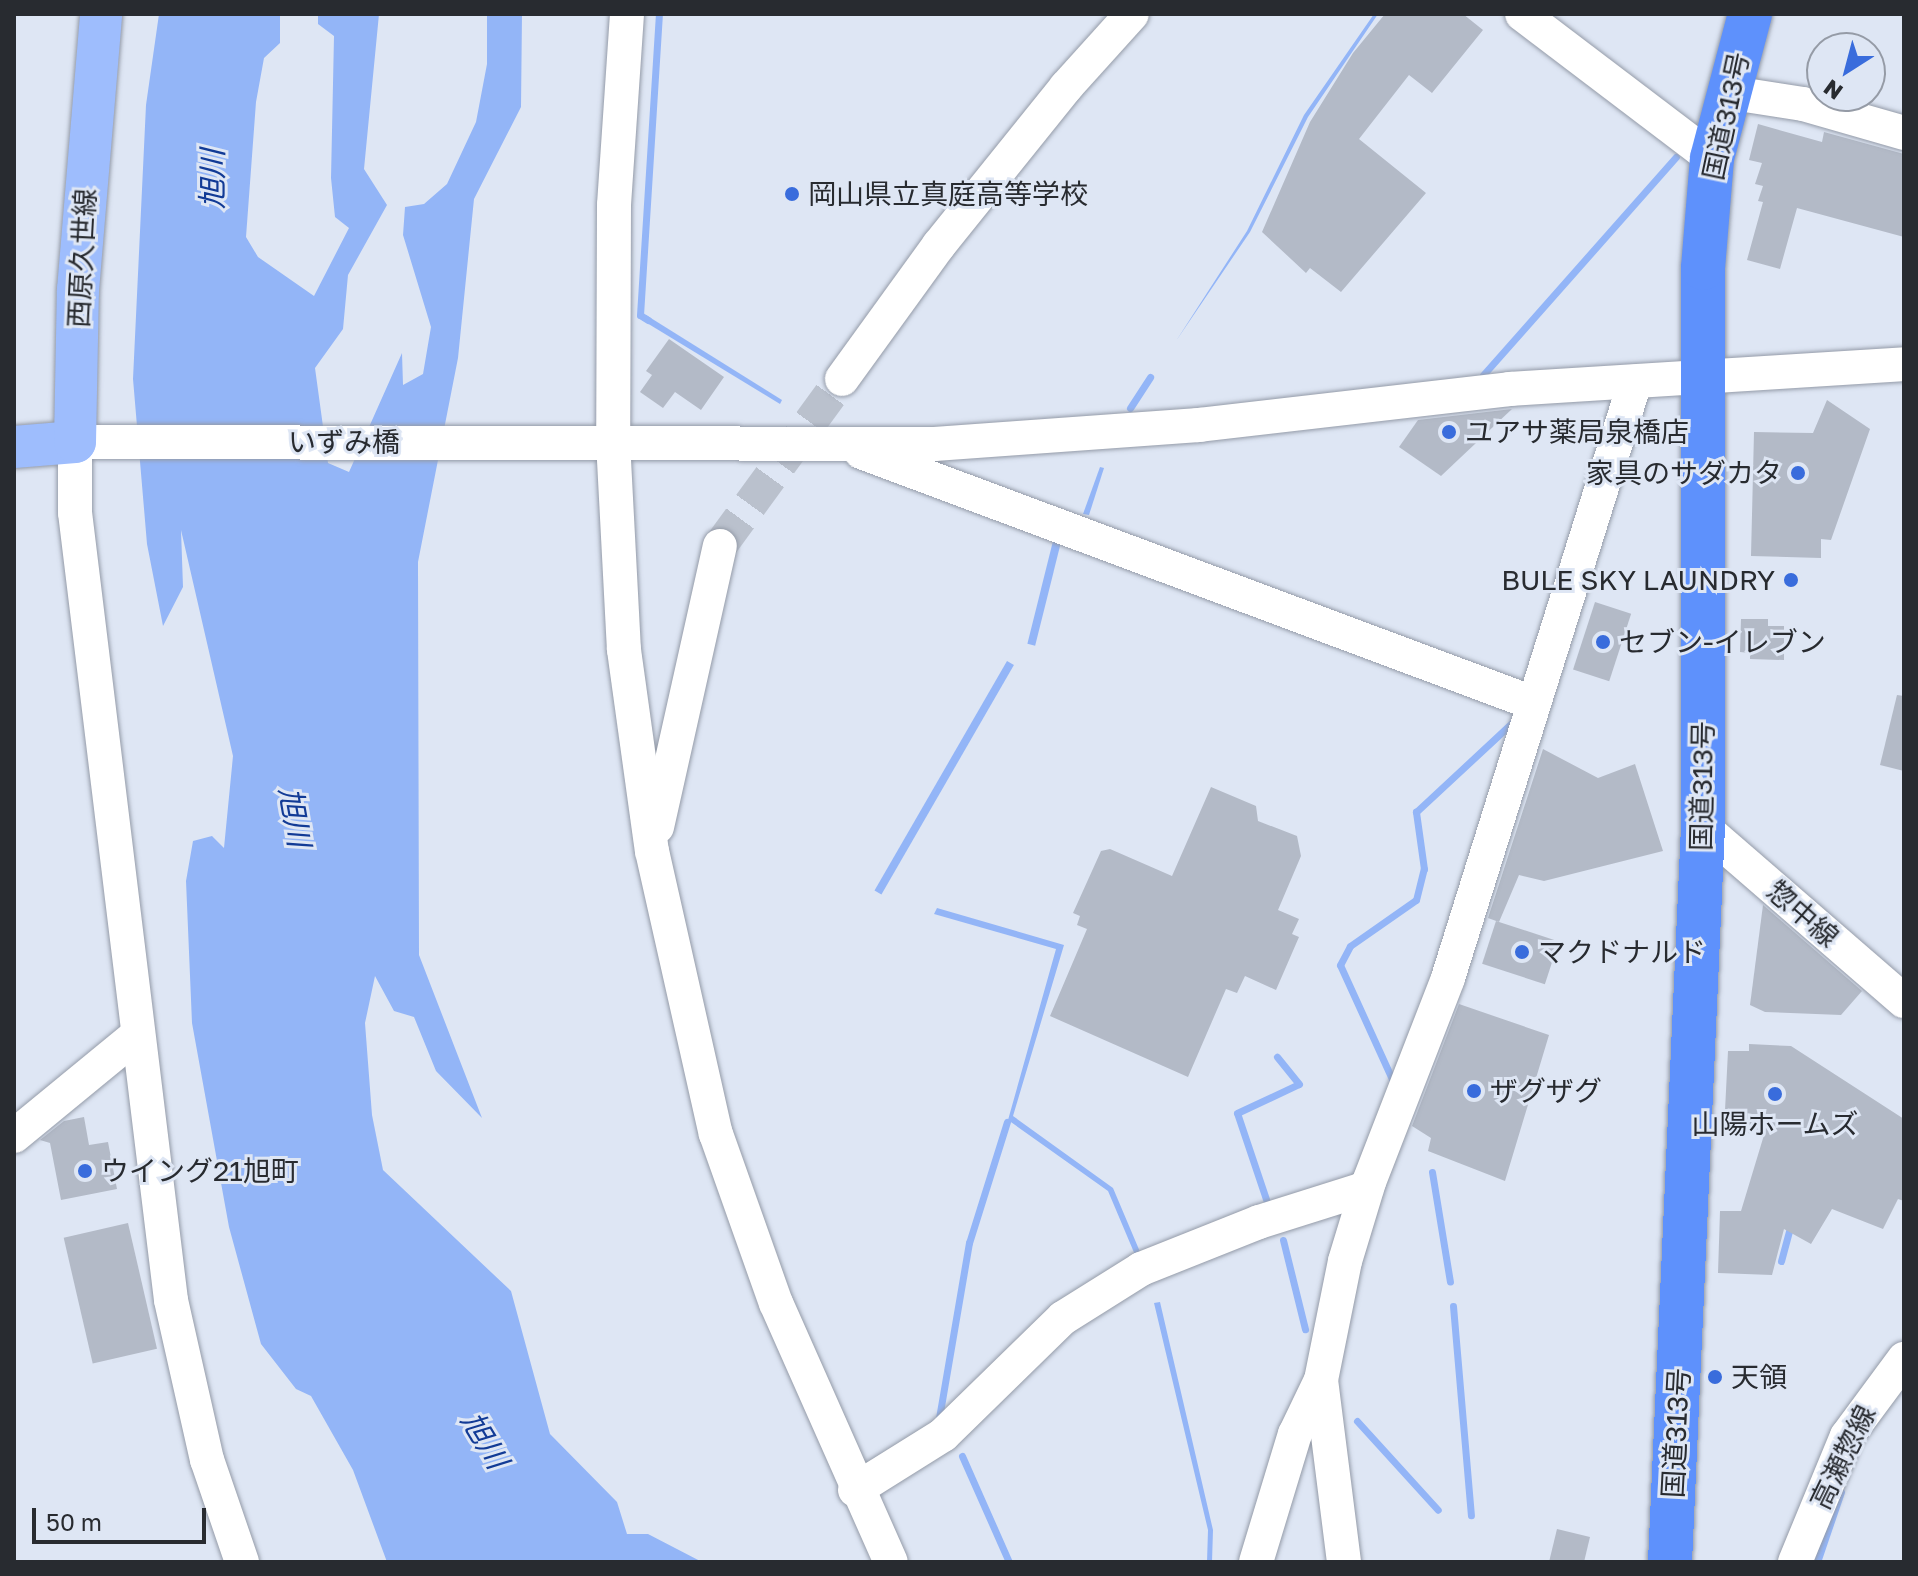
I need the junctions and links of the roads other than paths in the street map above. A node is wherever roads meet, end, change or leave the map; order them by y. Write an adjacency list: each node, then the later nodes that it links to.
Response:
1 (101, 14): 14 (main road, 西原久世線)
2 (627, 14): 13 (street)
3 (1132, 14): 11 (street)
4 (1522, 14): 8 (street)
5 (1750, 14): 6 (highway, 国道313号)
6 (1726, 92): 7 (street); 8 (highway, 国道313号)
7 (1904, 133)
8 (1712, 158): 10 (highway, 国道313号)
9 (1904, 364): 10 (street, いずみ橋)
10 (1703, 378): 12 (street, いずみ橋); 19 (highway, 国道313号)
11 (842, 379)
12 (1635, 382): 15 (street, いずみ橋); 18 (street)
13 (613, 441): 14 (street, いずみ橋); 15 (street, いずみ橋); 20 (street)
14 (75, 442): 16 (main road); 22 (street)
15 (834, 443): 18 (street)
16 (14, 447)
17 (720, 546): 20 (street)
18 (1533, 703): 24 (street)
19 (1703, 827): 21 (street, 惣中線); 32 (highway, 国道313号)
20 (652, 851): 27 (street)
21 (1904, 1001)
22 (137, 1035): 23 (street); 28 (street)
23 (14, 1136)
24 (1367, 1188): 26 (street); 27 (street)
25 (1904, 1359): 33 (street, 高瀬惣線)
26 (1321, 1380): 30 (street); 31 (street)
27 (855, 1490): 29 (street)
28 (242, 1562)
29 (891, 1562)
30 (1256, 1562)
31 (1344, 1562)
32 (1670, 1562)
33 (1795, 1562)

